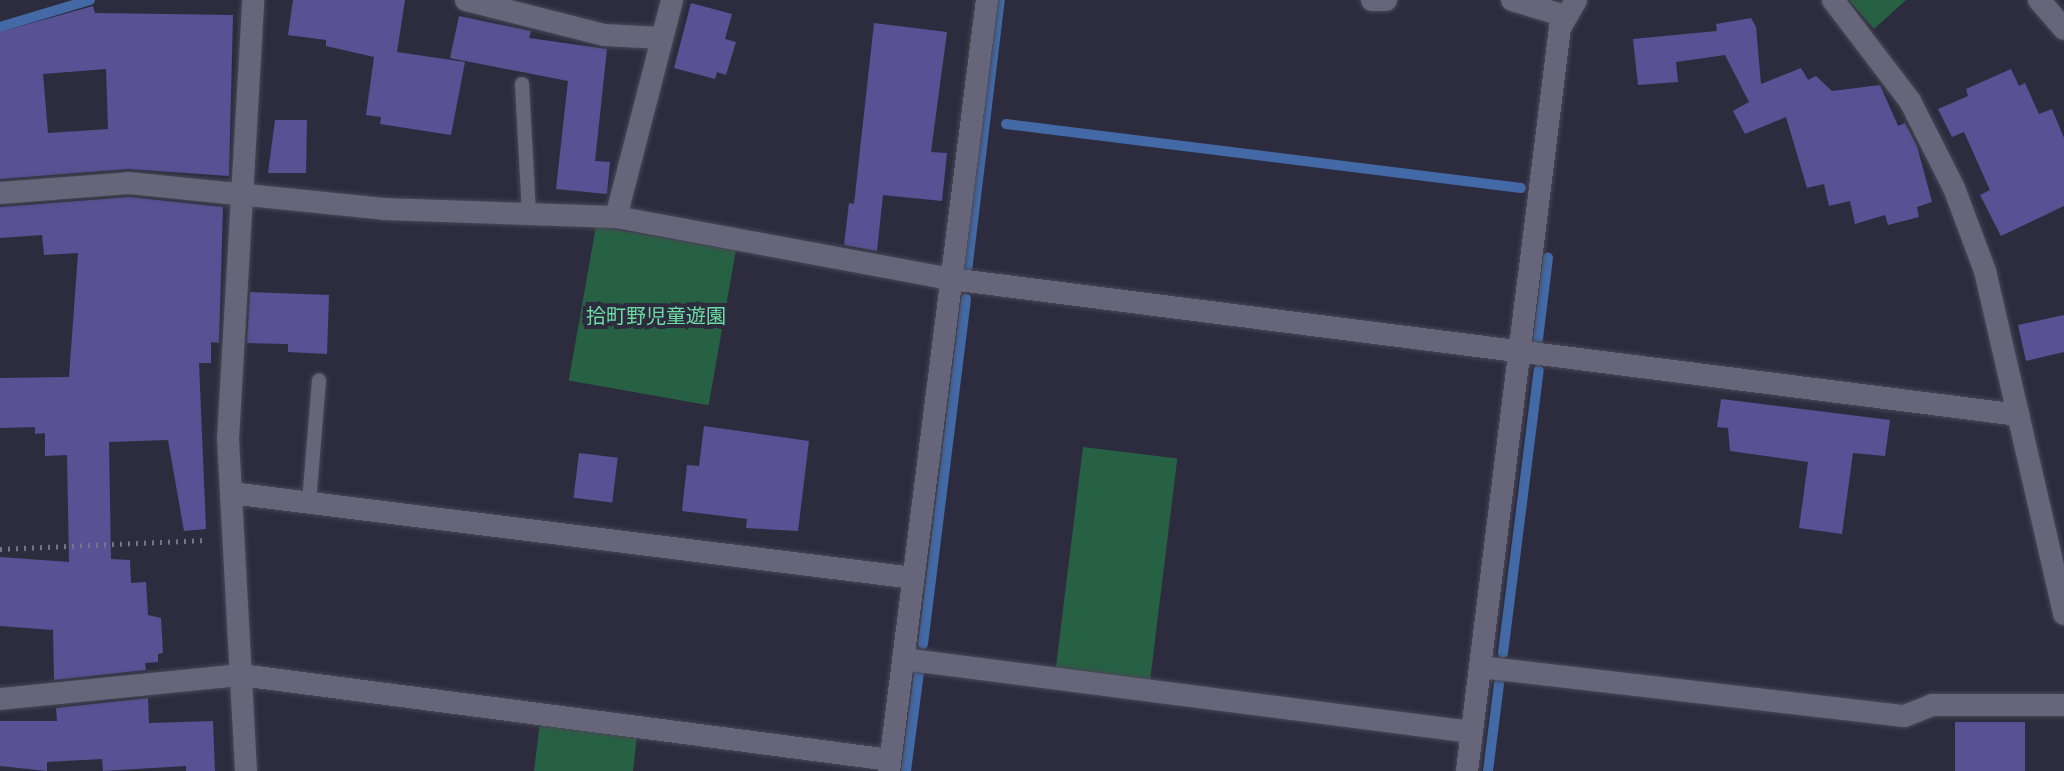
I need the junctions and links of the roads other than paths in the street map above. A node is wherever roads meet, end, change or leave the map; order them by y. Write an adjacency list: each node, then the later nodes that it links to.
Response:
1 (253, 0): 15 (street)
2 (466, 0): 12 (street)
3 (672, 0): 12 (street)
4 (987, 0): 18 (street)
5 (1372, 0): 6 (street)
6 (1386, 0)
7 (1512, 0): 10 (street)
8 (1833, 0): 21 (street)
9 (2039, 0): 11 (street)
10 (1571, 8): 19 (street)
11 (2064, 29)
12 (662, 38): 17 (street)
13 (522, 84): 16 (lane)
14 (0, 193): 15 (street)
15 (244, 195): 16 (street); 22 (street)
16 (529, 214): 17 (street)
17 (616, 217): 18 (street)
18 (951, 279): 19 (street); 24 (street)
19 (1519, 351): 21 (street); 27 (street)
20 (319, 380): 23 (lane)
21 (2018, 415): 25 (street)
22 (231, 493): 23 (street); 28 (street)
23 (309, 502): 24 (street)
24 (913, 578): 26 (street)
25 (2064, 614)
26 (903, 659): 31 (street); 32 (street)
27 (1480, 667): 30 (street); 31 (street)
28 (241, 675): 29 (street); 32 (street); 33 (street)
29 (0, 699)
30 (2064, 705)
31 (1471, 732): 34 (street)
32 (890, 766)
33 (246, 771)
34 (1467, 771)

